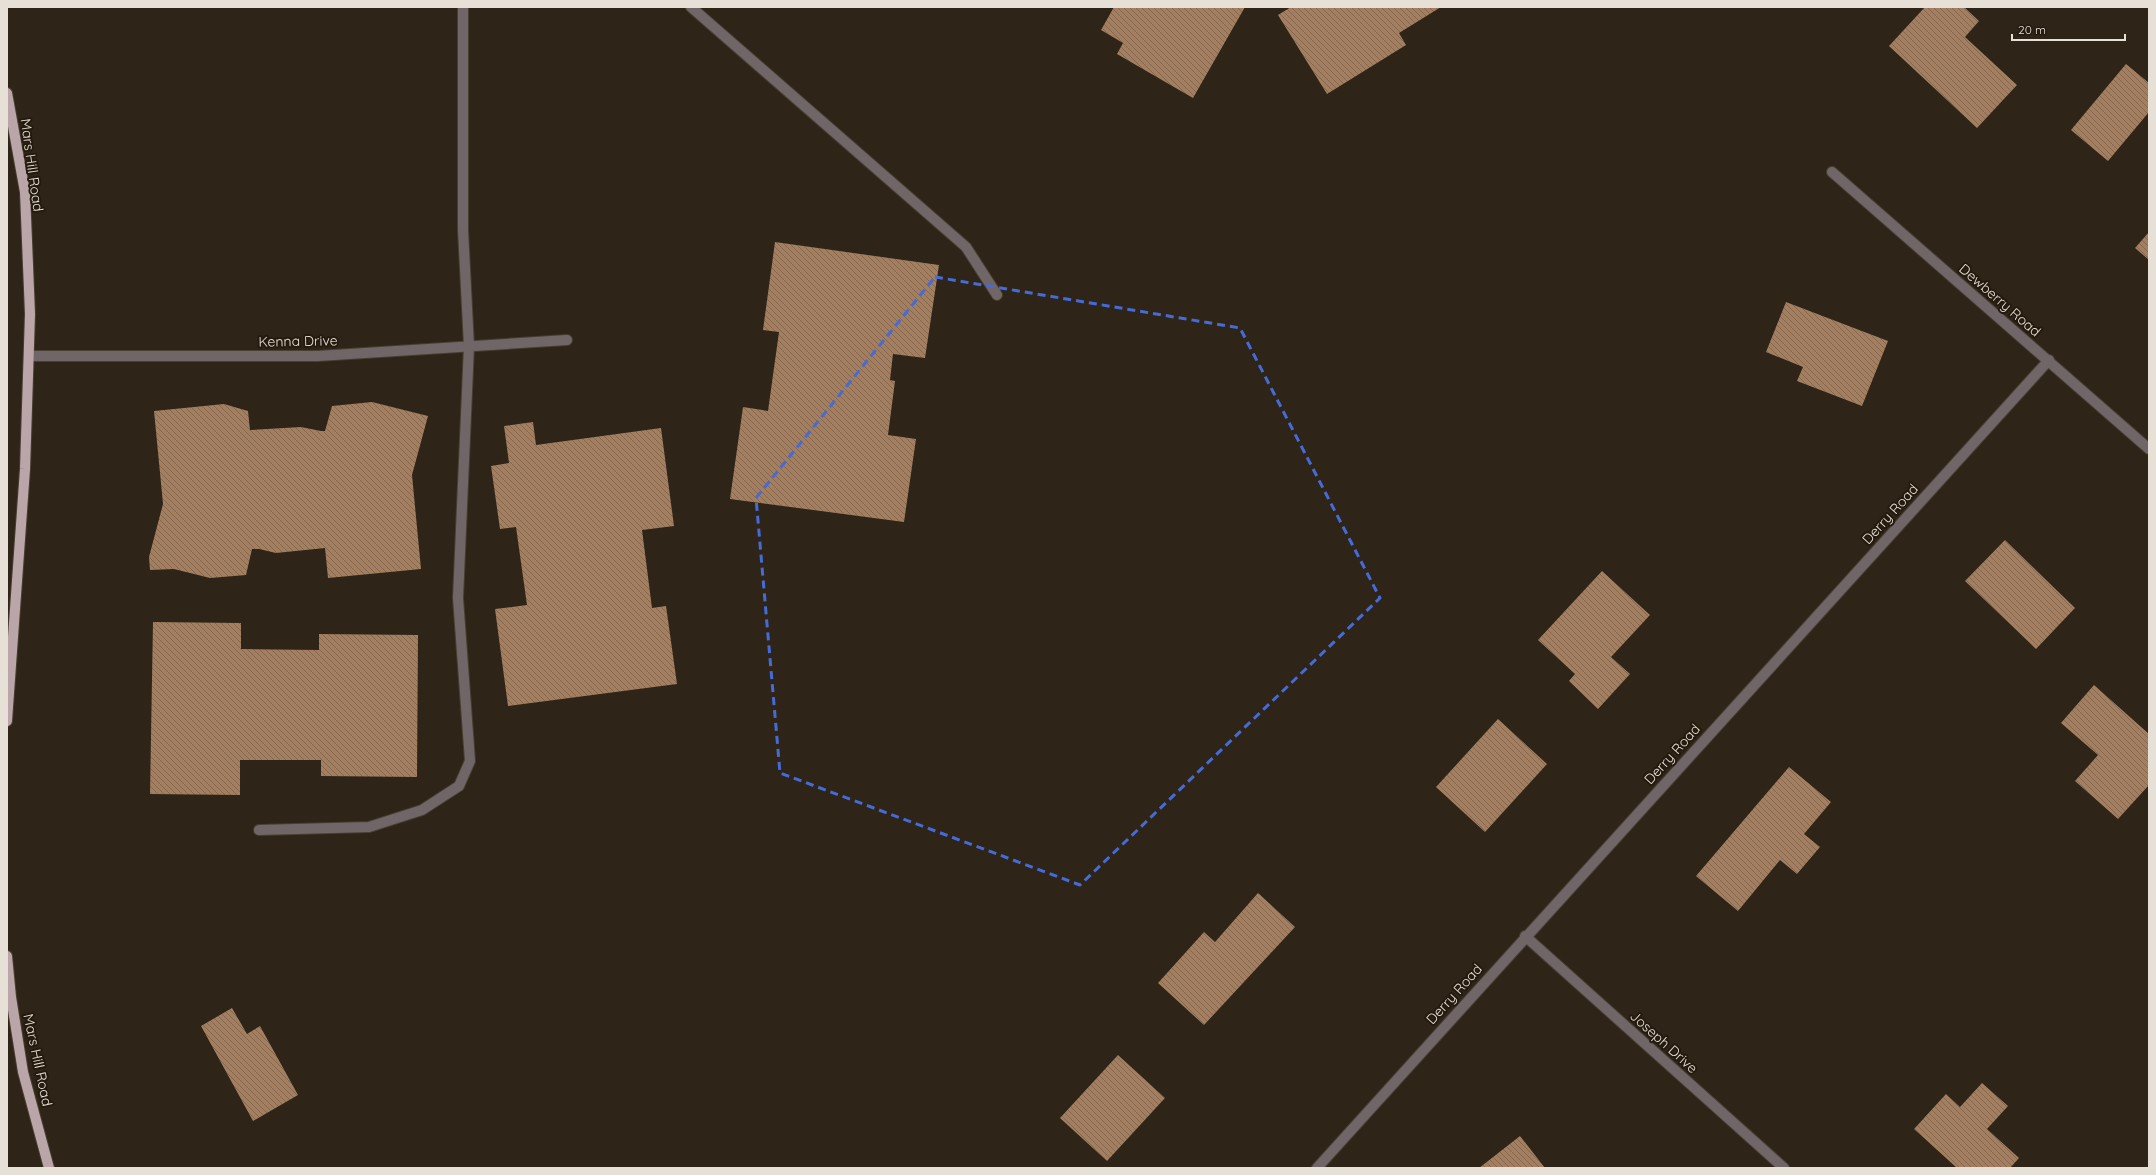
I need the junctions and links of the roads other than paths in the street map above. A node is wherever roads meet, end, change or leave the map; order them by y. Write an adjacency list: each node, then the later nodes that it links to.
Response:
1 (463, 7): 7 (street)
2 (691, 7): 5 (street)
3 (7, 93): 8 (main road, Mars Hill Road)
4 (1832, 172): 9 (street, Dewberry Road)
5 (997, 295)
6 (568, 340): 7 (street, Kenna Drive)
7 (469, 346): 8 (street, Kenna Drive); 12 (street)
8 (29, 356): 11 (main road, Mars Hill Road)
9 (2049, 360): 10 (street, Dewberry Road); 13 (street, Derry Road)
10 (2149, 449)
11 (7, 721)
12 (259, 830)
13 (1526, 936): 16 (street, Derry Road); 17 (street, Joseph Drive)
14 (7, 956): 15 (main road, Mars Hill Road)
15 (49, 1168)
16 (1317, 1168)
17 (1784, 1168)

